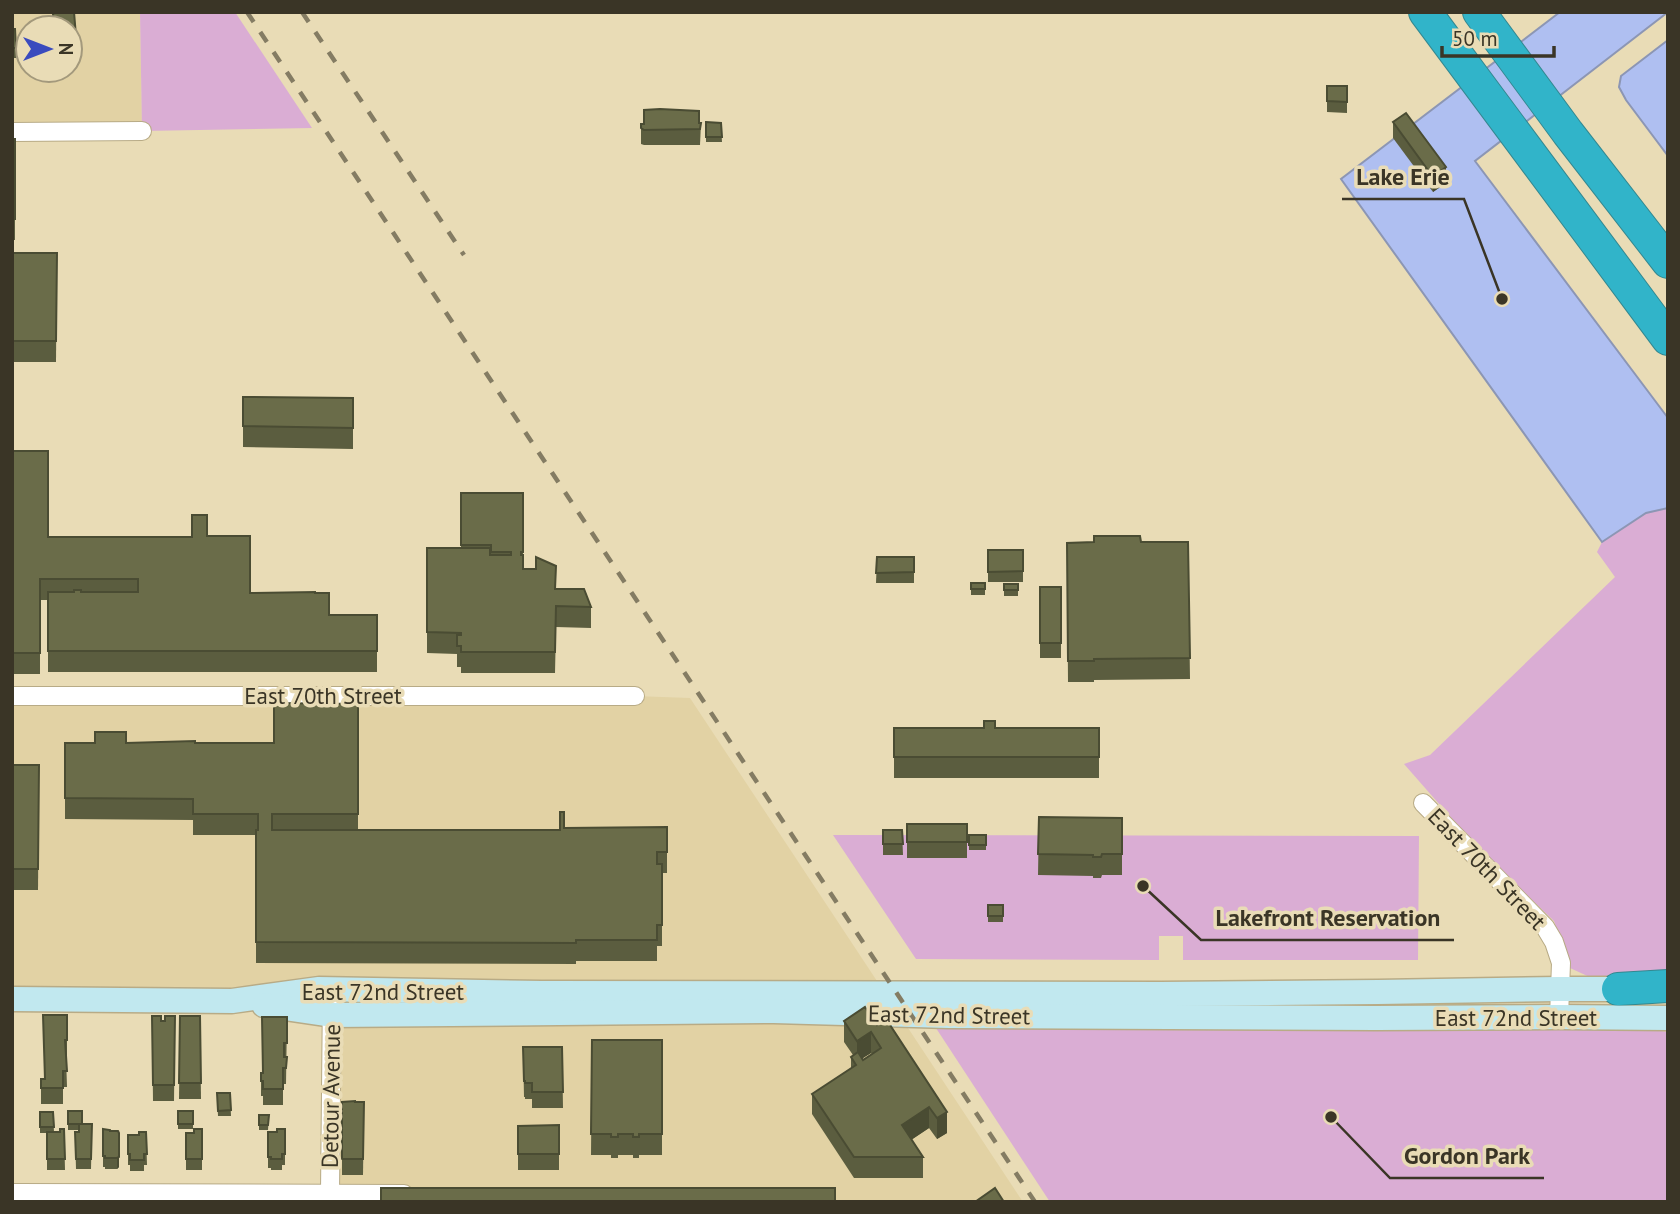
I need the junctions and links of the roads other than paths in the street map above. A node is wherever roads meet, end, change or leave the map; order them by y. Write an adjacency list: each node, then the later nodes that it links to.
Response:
1 (1425, 12): 6 (highway)
2 (1480, 14): 5 (highway)
3 (142, 131): 4 (street)
4 (12, 132)
5 (1668, 262)
6 (1668, 339)
7 (12, 696): 8 (street, East 70th Street)
8 (635, 696)
9 (1423, 803): 11 (street, East 70th Street)
10 (1668, 986): 12 (highway)
11 (1559, 989): 12 (main road, East 72nd Street); 14 (main road, East 72nd Street); 19 (street, East 70th Street)
12 (1618, 989): 15 (main road, East 72nd Street)
13 (332, 990): 14 (main road, East 72nd Street); 17 (main road, East 72nd Street); 18 (street, Detour Avenue)
14 (1378, 992): 20 (main road)
15 (1668, 994)
16 (12, 999): 17 (main road, East 72nd Street)
17 (232, 1001): 18 (main road, East 72nd Street)
18 (332, 1015): 20 (main road, East 72nd Street); 24 (street, Detour Avenue)
19 (1559, 1017): 20 (main road, East 72nd Street); 21 (main road, East 72nd Street)
20 (1376, 1018)
21 (1668, 1018)
22 (12, 1193): 24 (street)
23 (422, 1194): 24 (street)
24 (331, 1198)

